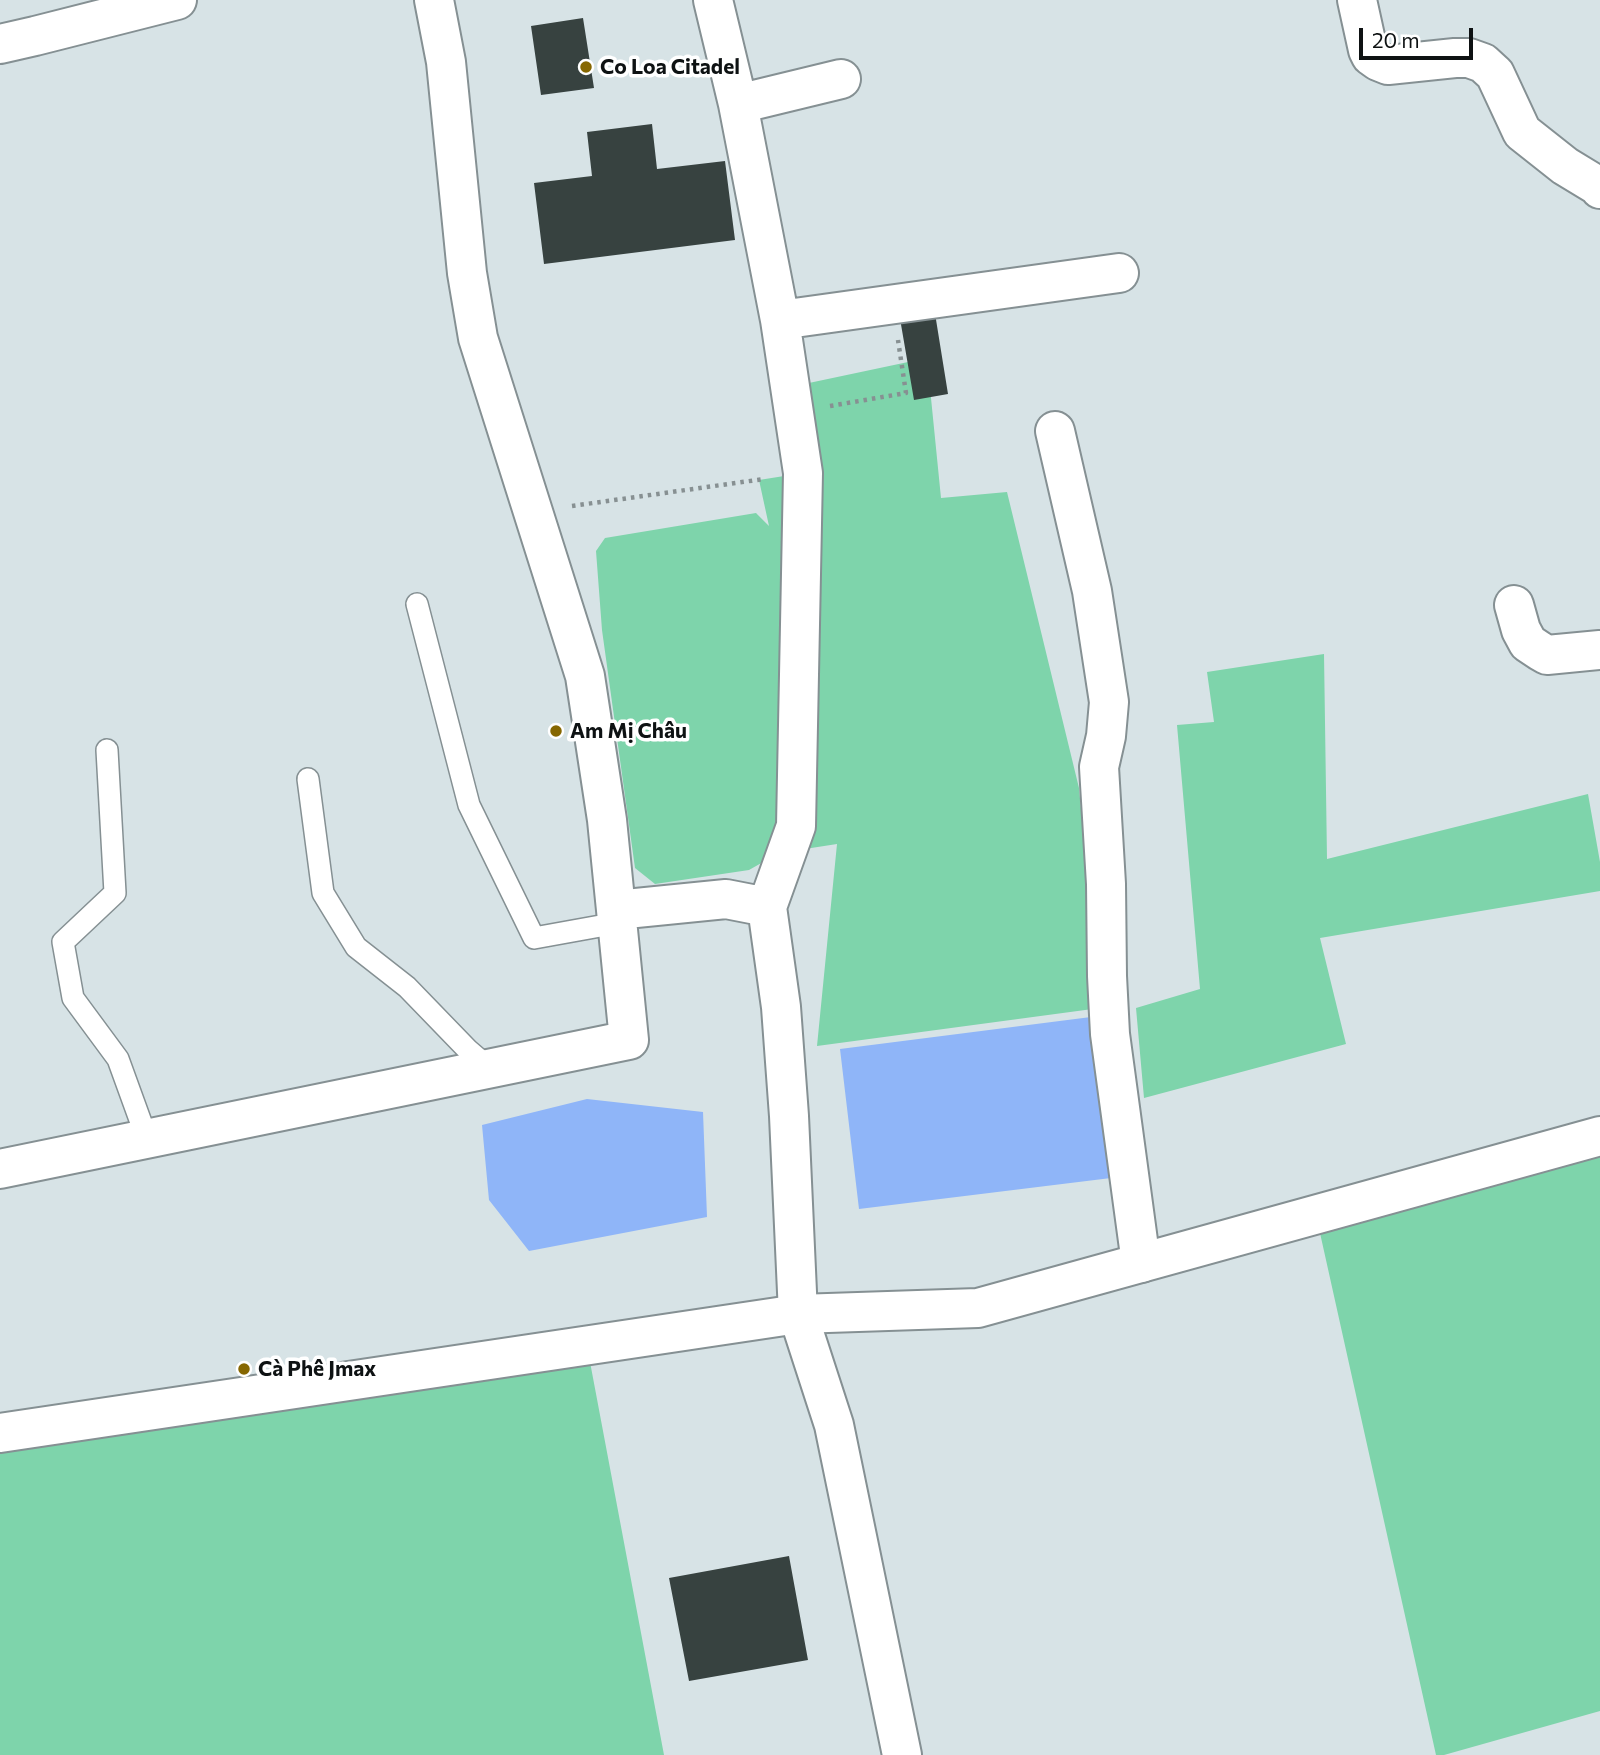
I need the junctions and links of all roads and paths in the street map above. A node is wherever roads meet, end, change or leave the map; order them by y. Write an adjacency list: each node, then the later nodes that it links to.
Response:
1 (177, 0): 5 (street)
2 (434, 0): 15 (street)
3 (713, 0): 7 (street)
4 (1357, 0): 8 (street)
5 (0, 44)
6 (841, 79): 7 (street)
7 (738, 104): 10 (street)
8 (1600, 189)
9 (1119, 273): 10 (street)
10 (780, 320): 12 (street)
11 (897, 331): 12 (path)
12 (794, 411): 14 (street)
13 (1055, 431): 27 (street)
14 (803, 473): 15 (path); 21 (street)
15 (533, 511): 22 (street)
16 (417, 604): 22 (lane)
17 (1514, 605): 18 (street)
18 (1600, 650)
19 (107, 750): 25 (lane)
20 (308, 779): 23 (lane)
21 (767, 907): 22 (street); 28 (street)
22 (617, 916): 23 (street)
23 (489, 1068): 25 (street)
24 (1600, 1136): 27 (street)
25 (147, 1139): 26 (street)
26 (0, 1169)
27 (1141, 1263): 28 (street)
28 (798, 1314): 29 (street); 30 (street)
29 (0, 1433)
30 (902, 1755)

